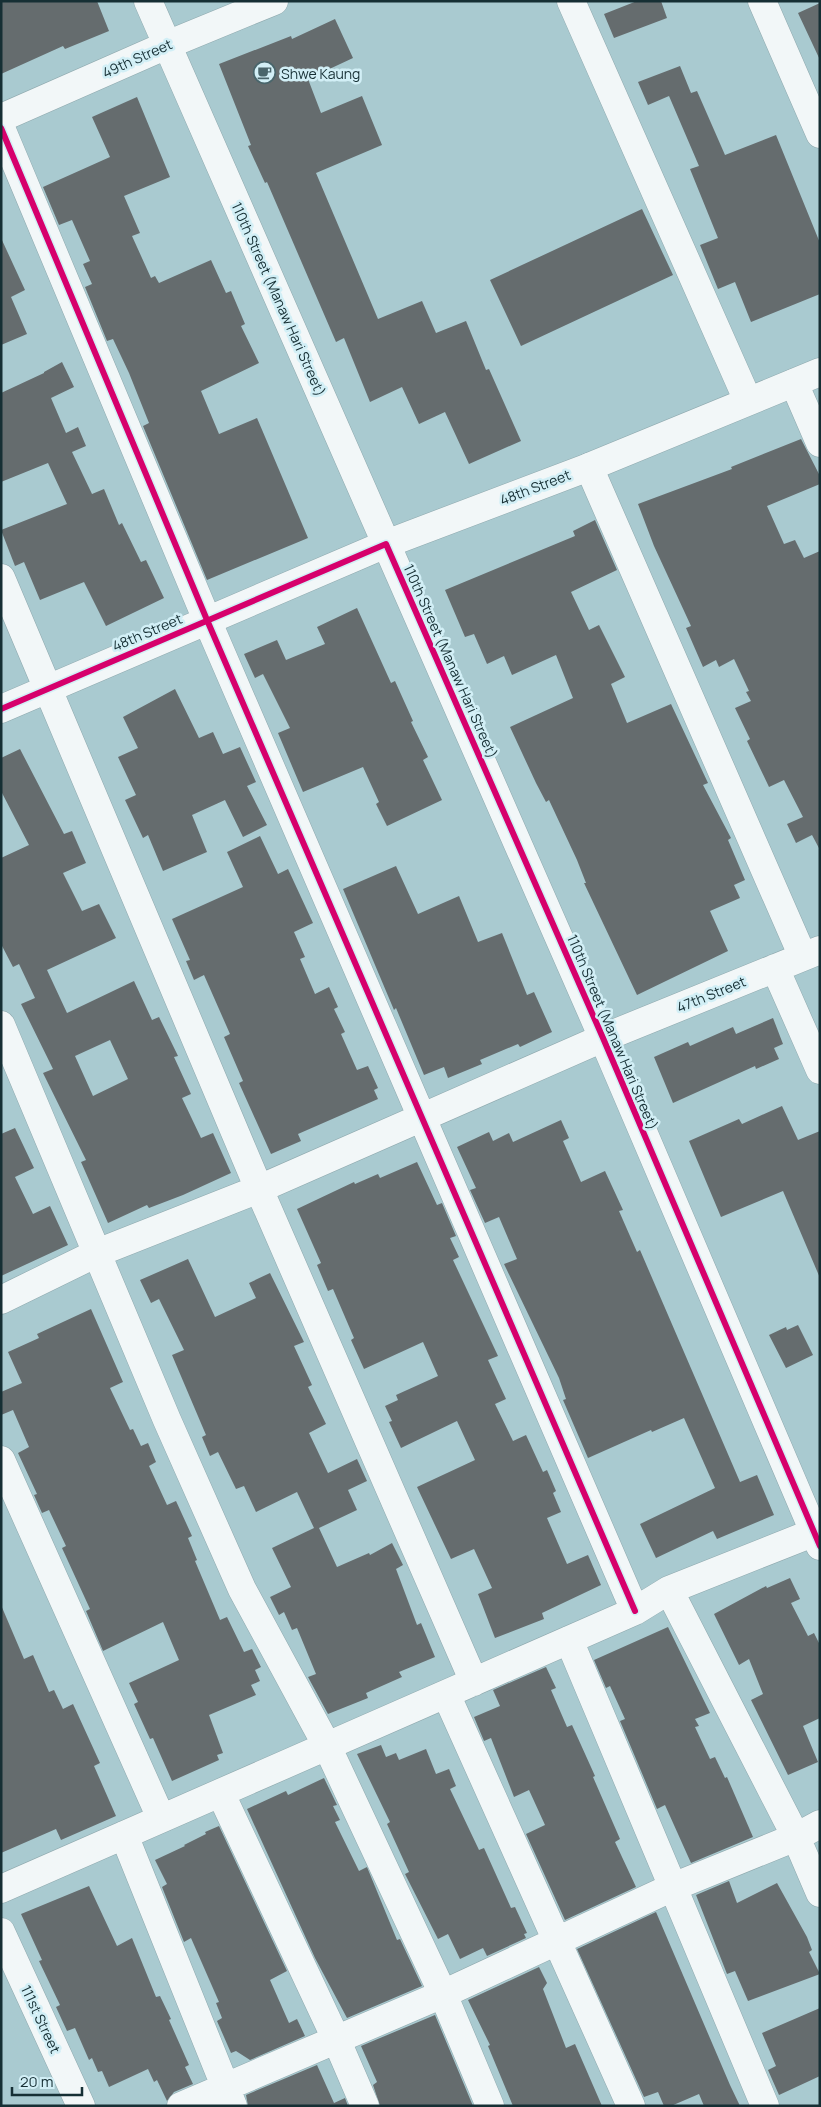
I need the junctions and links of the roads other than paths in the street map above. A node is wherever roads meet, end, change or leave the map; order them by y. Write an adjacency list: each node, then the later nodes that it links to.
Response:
1 (148, 1): 5 (street, 110th Street (Manaw Hari Street))
2 (274, 1): 5 (street, 49th Street)
3 (571, 1): 11 (street)
4 (762, 1): 8 (street)
5 (167, 45): 6 (street, 49th Street); 14 (street, 110th Street (Manaw Hari Street))
6 (1, 118)
7 (1, 128): 16 (street)
8 (820, 134)
9 (820, 372): 10 (street, 48th Street)
10 (794, 383): 11 (street, 48th Street); 12 (street)
11 (748, 401): 13 (street, 48th Street)
12 (820, 443)
13 (589, 466): 14 (street, 48th Street); 19 (street)
14 (386, 544): 16 (street, 48th Street); 22 (street, 110th Street (Manaw Hari Street))
15 (1, 578): 17 (street)
16 (207, 620): 17 (street, 48th Street); 24 (street)
17 (49, 688): 18 (street, 48th Street); 25 (street)
18 (1, 709)
19 (811, 954): 20 (street, 47th Street)
20 (775, 968): 22 (street, 47th Street); 23 (street)
21 (1, 1025): 26 (street)
22 (603, 1038): 24 (street, 47th Street); 29 (street, 110th Street (Manaw Hari Street))
23 (820, 1070)
24 (422, 1119): 25 (street, 47th Street); 31 (street)
25 (260, 1189): 26 (street, 47th Street); 33 (street)
26 (97, 1253): 27 (street, 47th Street); 35 (street)
27 (1, 1300)
28 (1, 1460): 37 (street)
29 (818, 1536): 30 (street)
30 (669, 1590): 31 (street); 40 (street)
31 (635, 1611): 32 (street)
32 (569, 1640): 33 (street); 41 (street)
33 (474, 1682): 34 (street)
34 (446, 1694): 35 (street); 45 (street)
35 (327, 1746): 36 (street); 46 (street)
36 (221, 1794): 37 (street); 47 (street)
37 (161, 1818): 39 (street)
38 (820, 1824): 40 (street)
39 (124, 1836): 42 (street); 48 (street)
40 (796, 1837): 41 (street); 43 (street)
41 (673, 1887): 45 (street); 54 (street)
42 (1, 1889)
43 (820, 1893)
44 (1, 1932): 49 (street, 111st Street)
45 (557, 1942): 46 (street); 53 (street)
46 (443, 1994): 47 (street); 52 (street)
47 (337, 2040): 48 (street); 51 (street)
48 (228, 2096): 50 (street)
49 (81, 2106)
50 (181, 2106)
51 (364, 2106)
52 (490, 2106)
53 (631, 2106)
54 (765, 2106)

